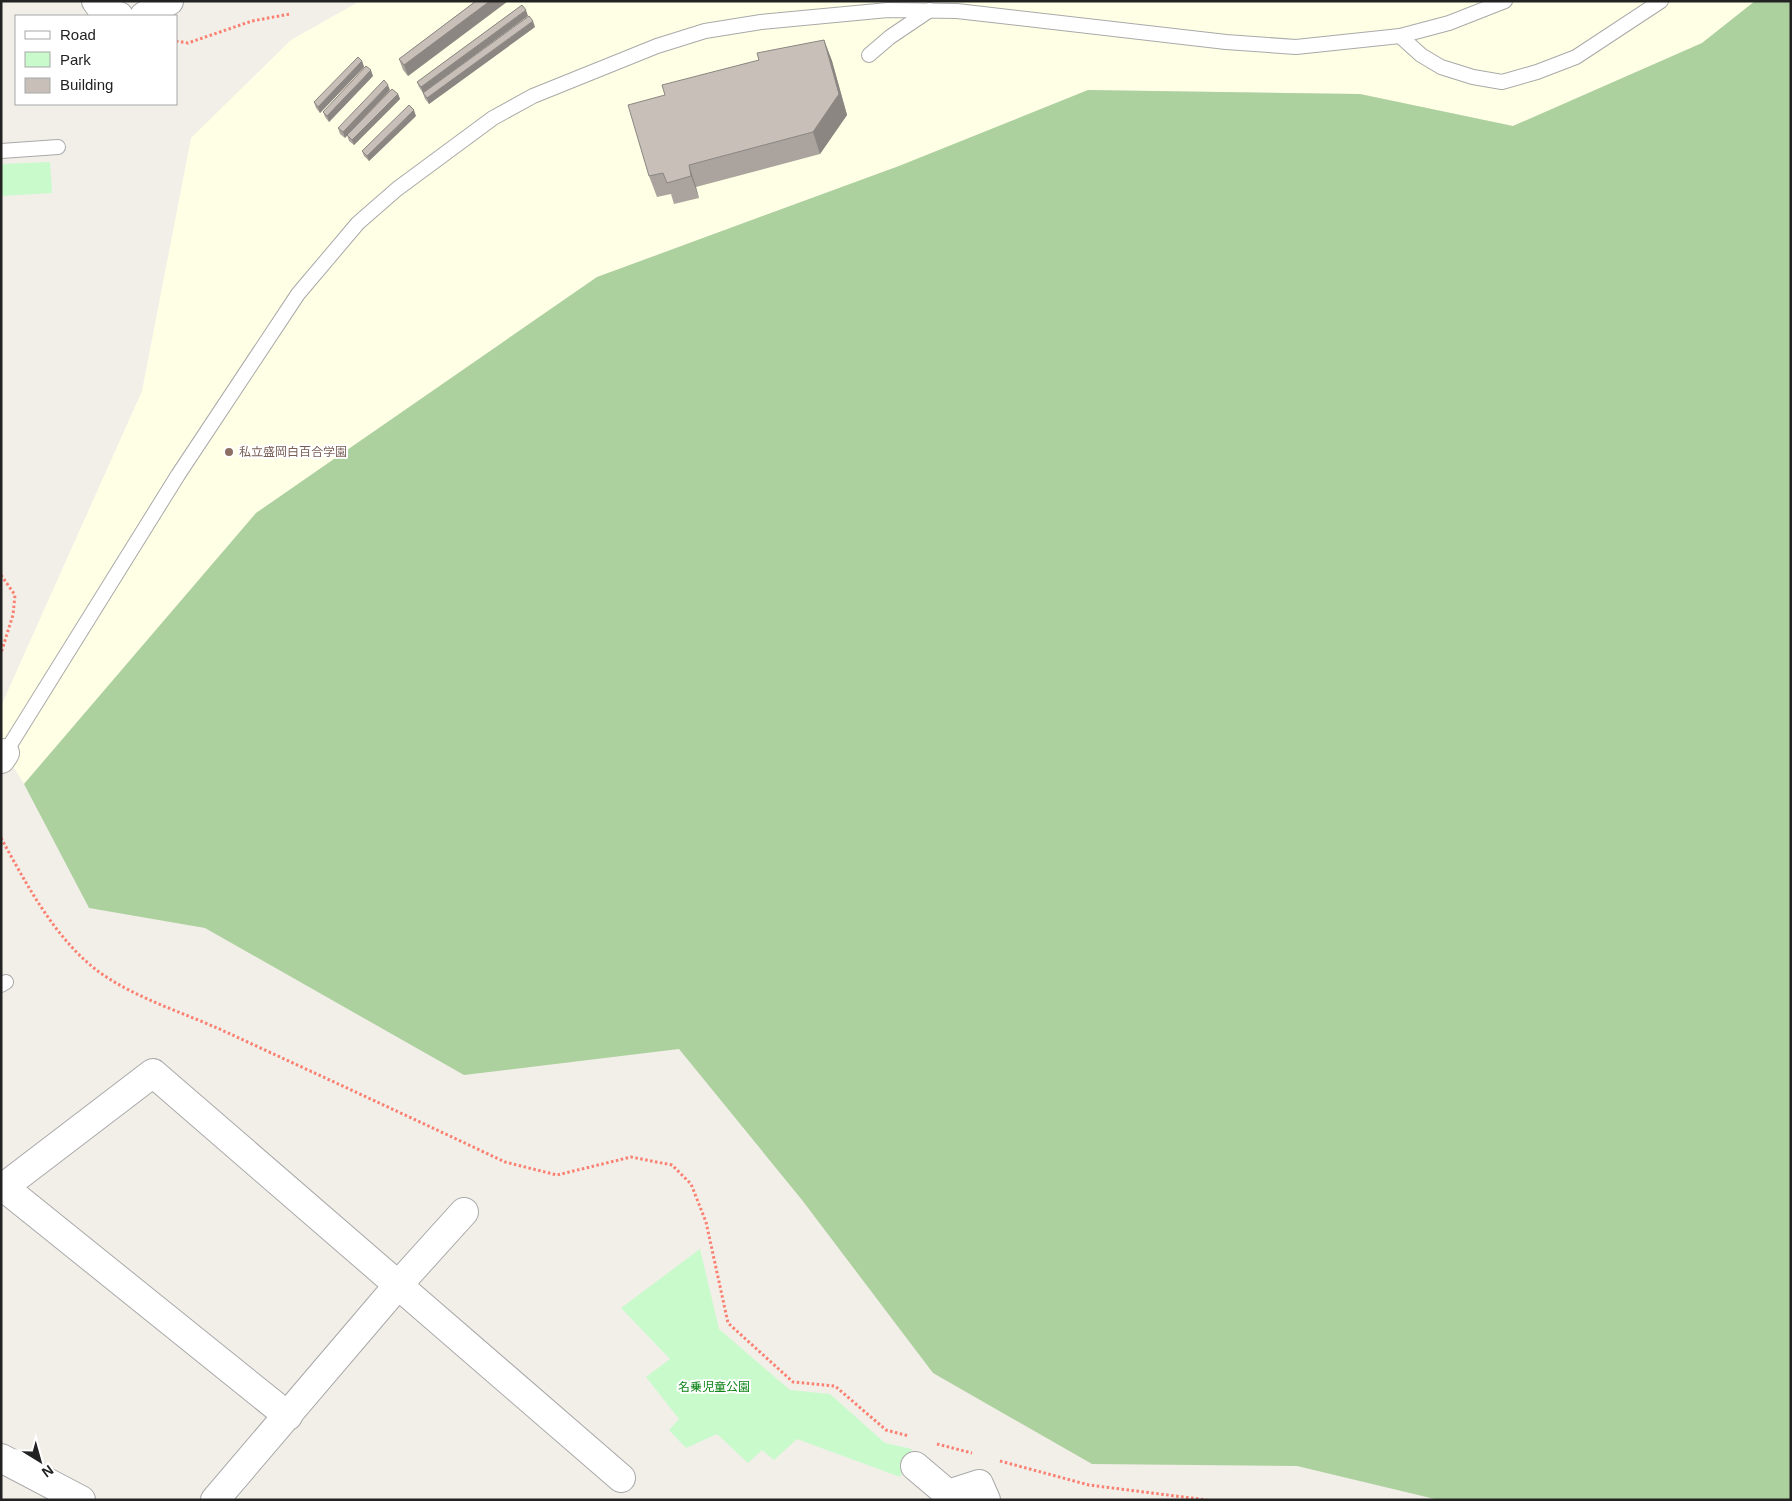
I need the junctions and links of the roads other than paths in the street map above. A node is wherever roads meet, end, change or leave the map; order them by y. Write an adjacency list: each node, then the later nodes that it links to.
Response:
1 (96, 1): 7 (street)
2 (170, 1): 8 (street)
3 (1506, 1): 9 (lane)
4 (1661, 1): 9 (lane)
5 (904, 5): 6 (lane); 13 (lane)
6 (930, 10): 9 (lane); 10 (lane)
7 (116, 15)
8 (146, 15)
9 (1400, 36)
10 (869, 55)
11 (58, 147): 12 (lane)
12 (1, 152)
13 (3, 756)
14 (2, 1188): 16 (street); 17 (street)
15 (464, 1212): 16 (street)
16 (399, 1284): 17 (street); 20 (street)
17 (288, 1416): 22 (street)
18 (1, 1458): 21 (street)
19 (915, 1466): 23 (street)
20 (621, 1478)
21 (81, 1500)
22 (215, 1500)
23 (986, 1500)

